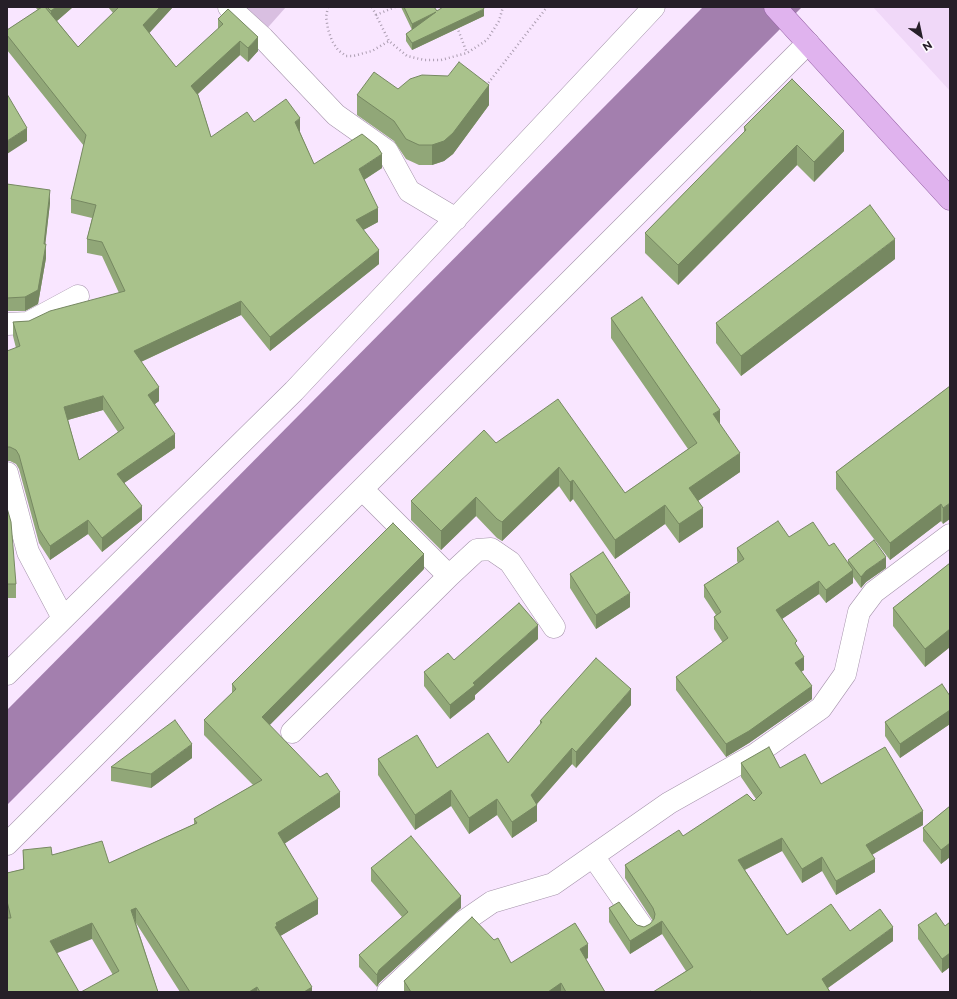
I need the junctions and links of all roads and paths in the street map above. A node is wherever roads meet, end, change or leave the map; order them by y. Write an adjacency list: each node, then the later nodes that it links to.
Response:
1 (229, 7): 16 (street)
2 (328, 7): 12 (path)
3 (372, 7): 9 (path)
4 (396, 7): 9 (path)
5 (502, 7): 13 (path)
6 (547, 7): 14 (path)
7 (654, 7): 16 (street)
8 (775, 7): 11 (main road)
9 (375, 15): 12 (path)
10 (456, 27): 13 (path)
11 (802, 36): 15 (main road); 20 (street)
12 (389, 41): 13 (path)
13 (467, 53)
14 (486, 86)
15 (950, 199)
16 (456, 219): 23 (street)
17 (78, 296): 18 (street)
18 (7, 324)
19 (7, 473): 23 (street)
20 (362, 489): 22 (street); 27 (street)
21 (950, 535): 28 (street)
22 (449, 576): 24 (street); 26 (street)
23 (63, 618): 25 (street)
24 (554, 626)
25 (7, 674)
26 (292, 732)
27 (7, 844)
28 (593, 856): 29 (street); 30 (street)
29 (643, 928)
30 (388, 992)

